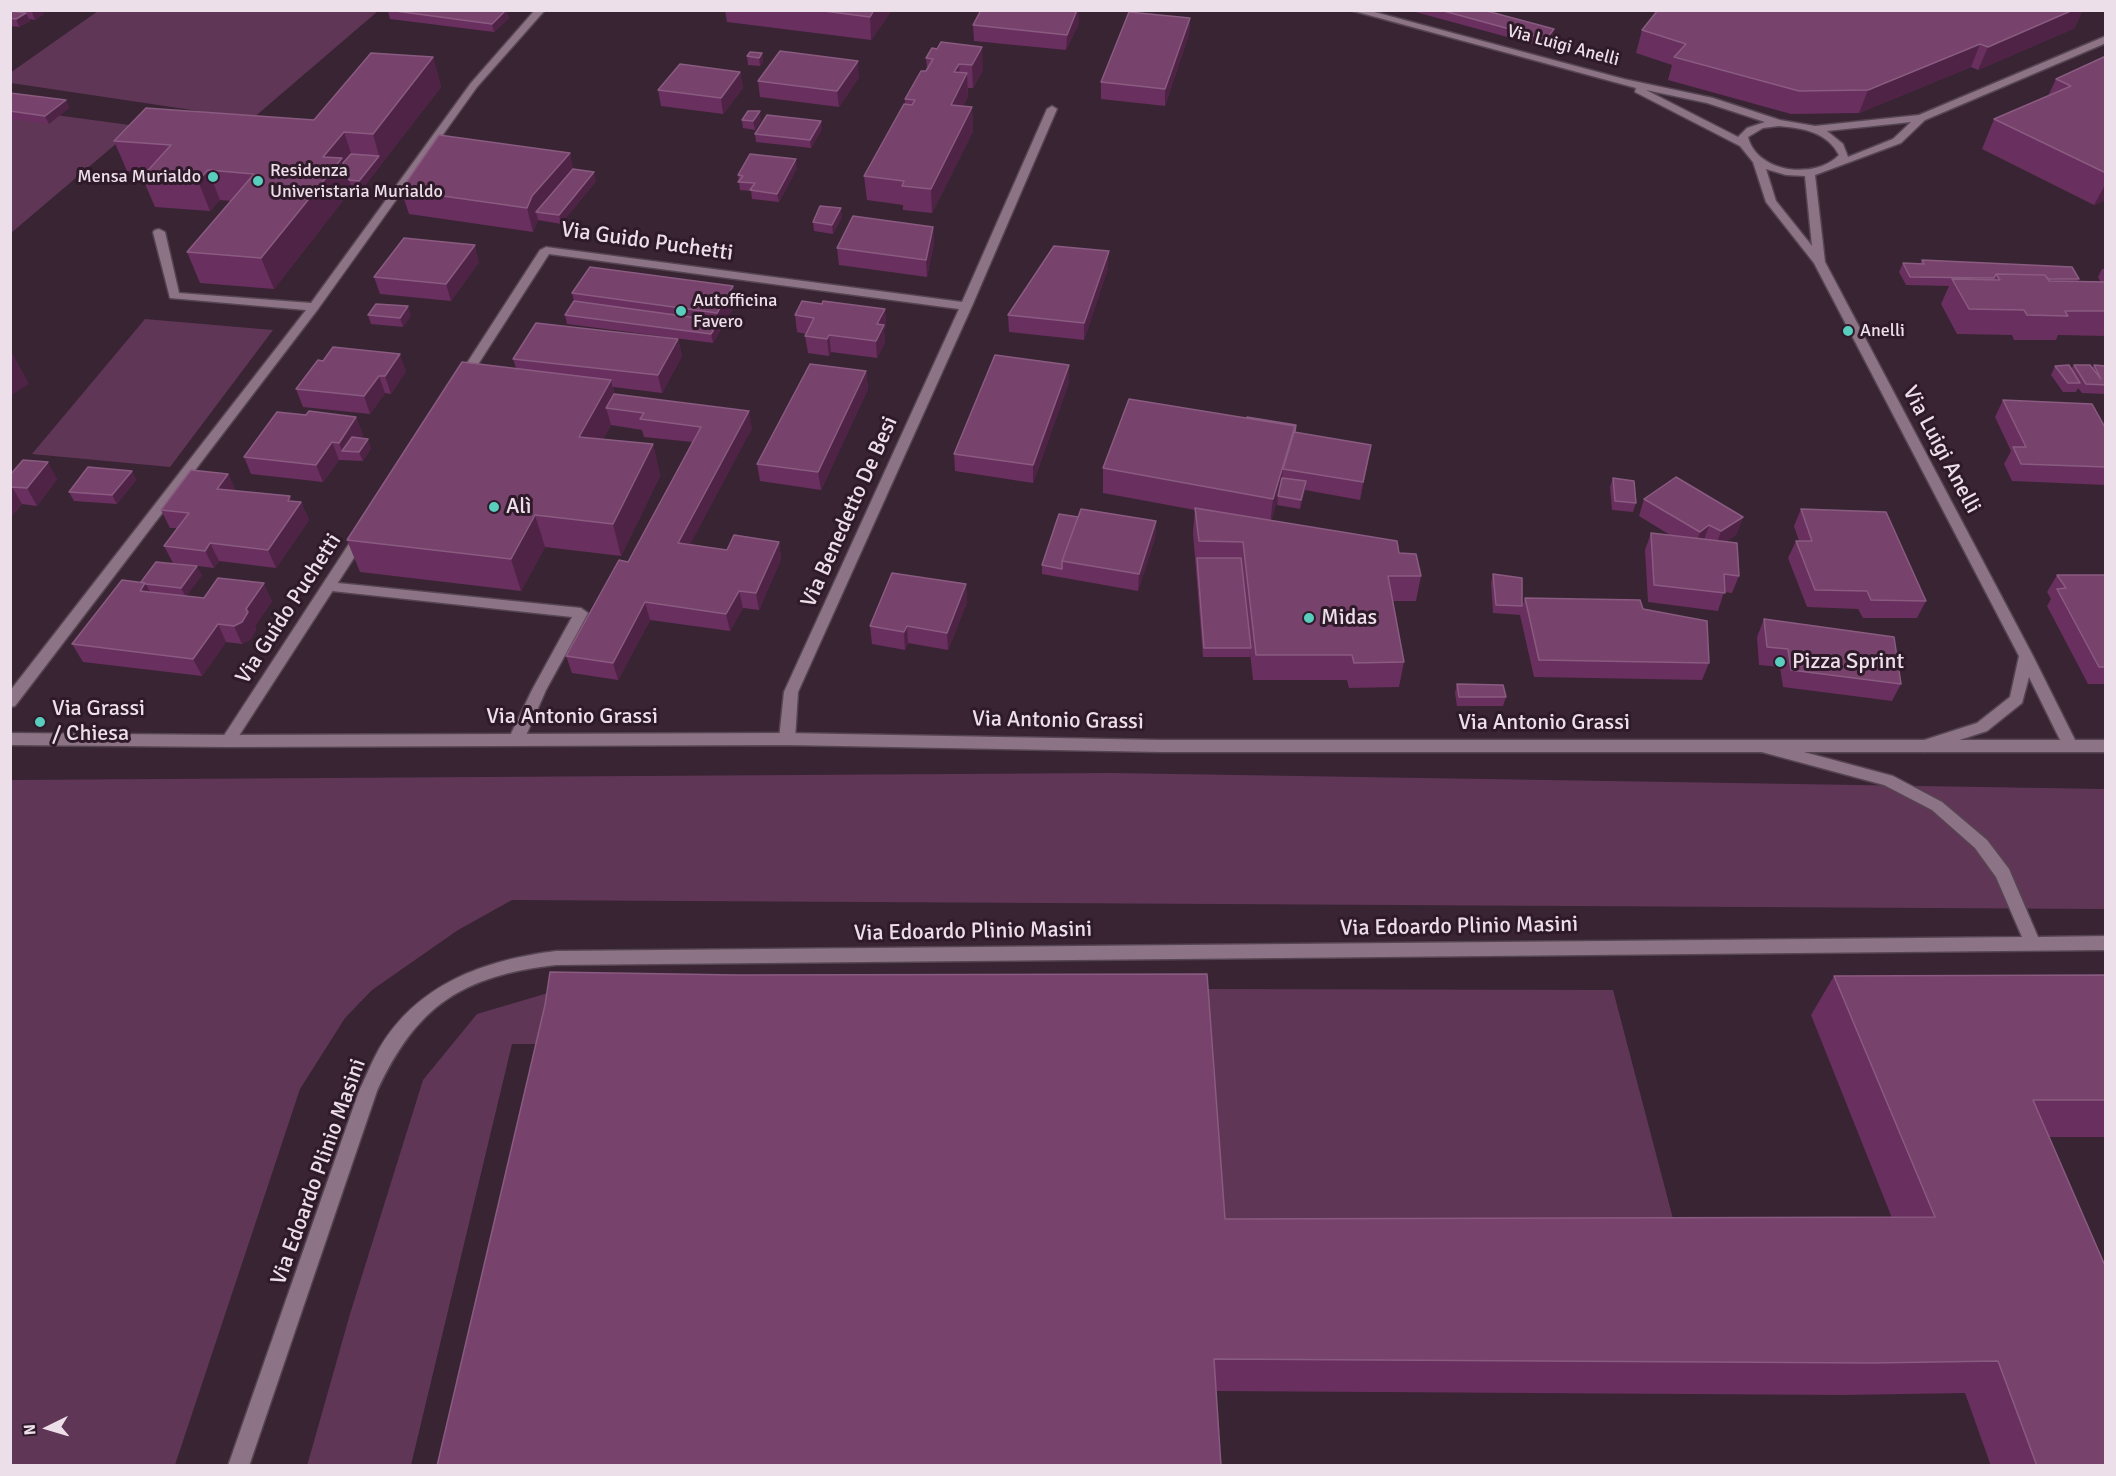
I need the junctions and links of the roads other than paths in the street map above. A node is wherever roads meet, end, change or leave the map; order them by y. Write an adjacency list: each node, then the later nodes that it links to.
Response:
1 (541, 10): 16 (street)
2 (1354, 10): 4 (street, Via Luigi Anelli)
3 (2106, 39): 6 (street)
4 (1623, 82): 7 (street, Via Luigi Anelli); 9 (street, Via Luigi Anelli)
5 (1052, 109): 15 (street, Via Benedetto De Besi)
6 (1921, 118): 8 (street); 11 (street)
7 (1779, 123): 8 (street); 9 (street)
8 (1815, 129): 11 (street)
9 (1743, 144): 10 (street)
10 (1758, 161): 12 (street); 14 (street, Via Luigi Anelli)
11 (1839, 164): 12 (street)
12 (1810, 173): 14 (street, Via Luigi Anelli)
13 (159, 232): 16 (street)
14 (1819, 262): 20 (street, Via Luigi Anelli)
15 (966, 306): 17 (street, Via Guido Puchetti); 22 (street, Via Benedetto De Besi)
16 (314, 307): 21 (street)
17 (456, 388)
18 (373, 517): 19 (street, Via Guido Puchetti)
19 (328, 587): 24 (street); 25 (street, Via Guido Puchetti)
20 (2026, 657): 27 (street, Via Luigi Anelli); 29 (street)
21 (10, 702)
22 (787, 738): 24 (street, Via Antonio Grassi); 26 (street, Via Antonio Grassi)
23 (10, 739): 25 (street, Via Antonio Grassi)
24 (516, 740): 25 (street, Via Antonio Grassi)
25 (228, 741)
26 (1760, 746): 29 (street, Via Antonio Grassi); 31 (street)
27 (2070, 746): 28 (street, Via Antonio Grassi); 29 (street, Via Antonio Grassi)
28 (2106, 746)
29 (1921, 747)
30 (2106, 943): 31 (street, Via Edoardo Plinio Masini)
31 (2033, 944): 32 (street, Via Edoardo Plinio Masini)
32 (238, 1466)

